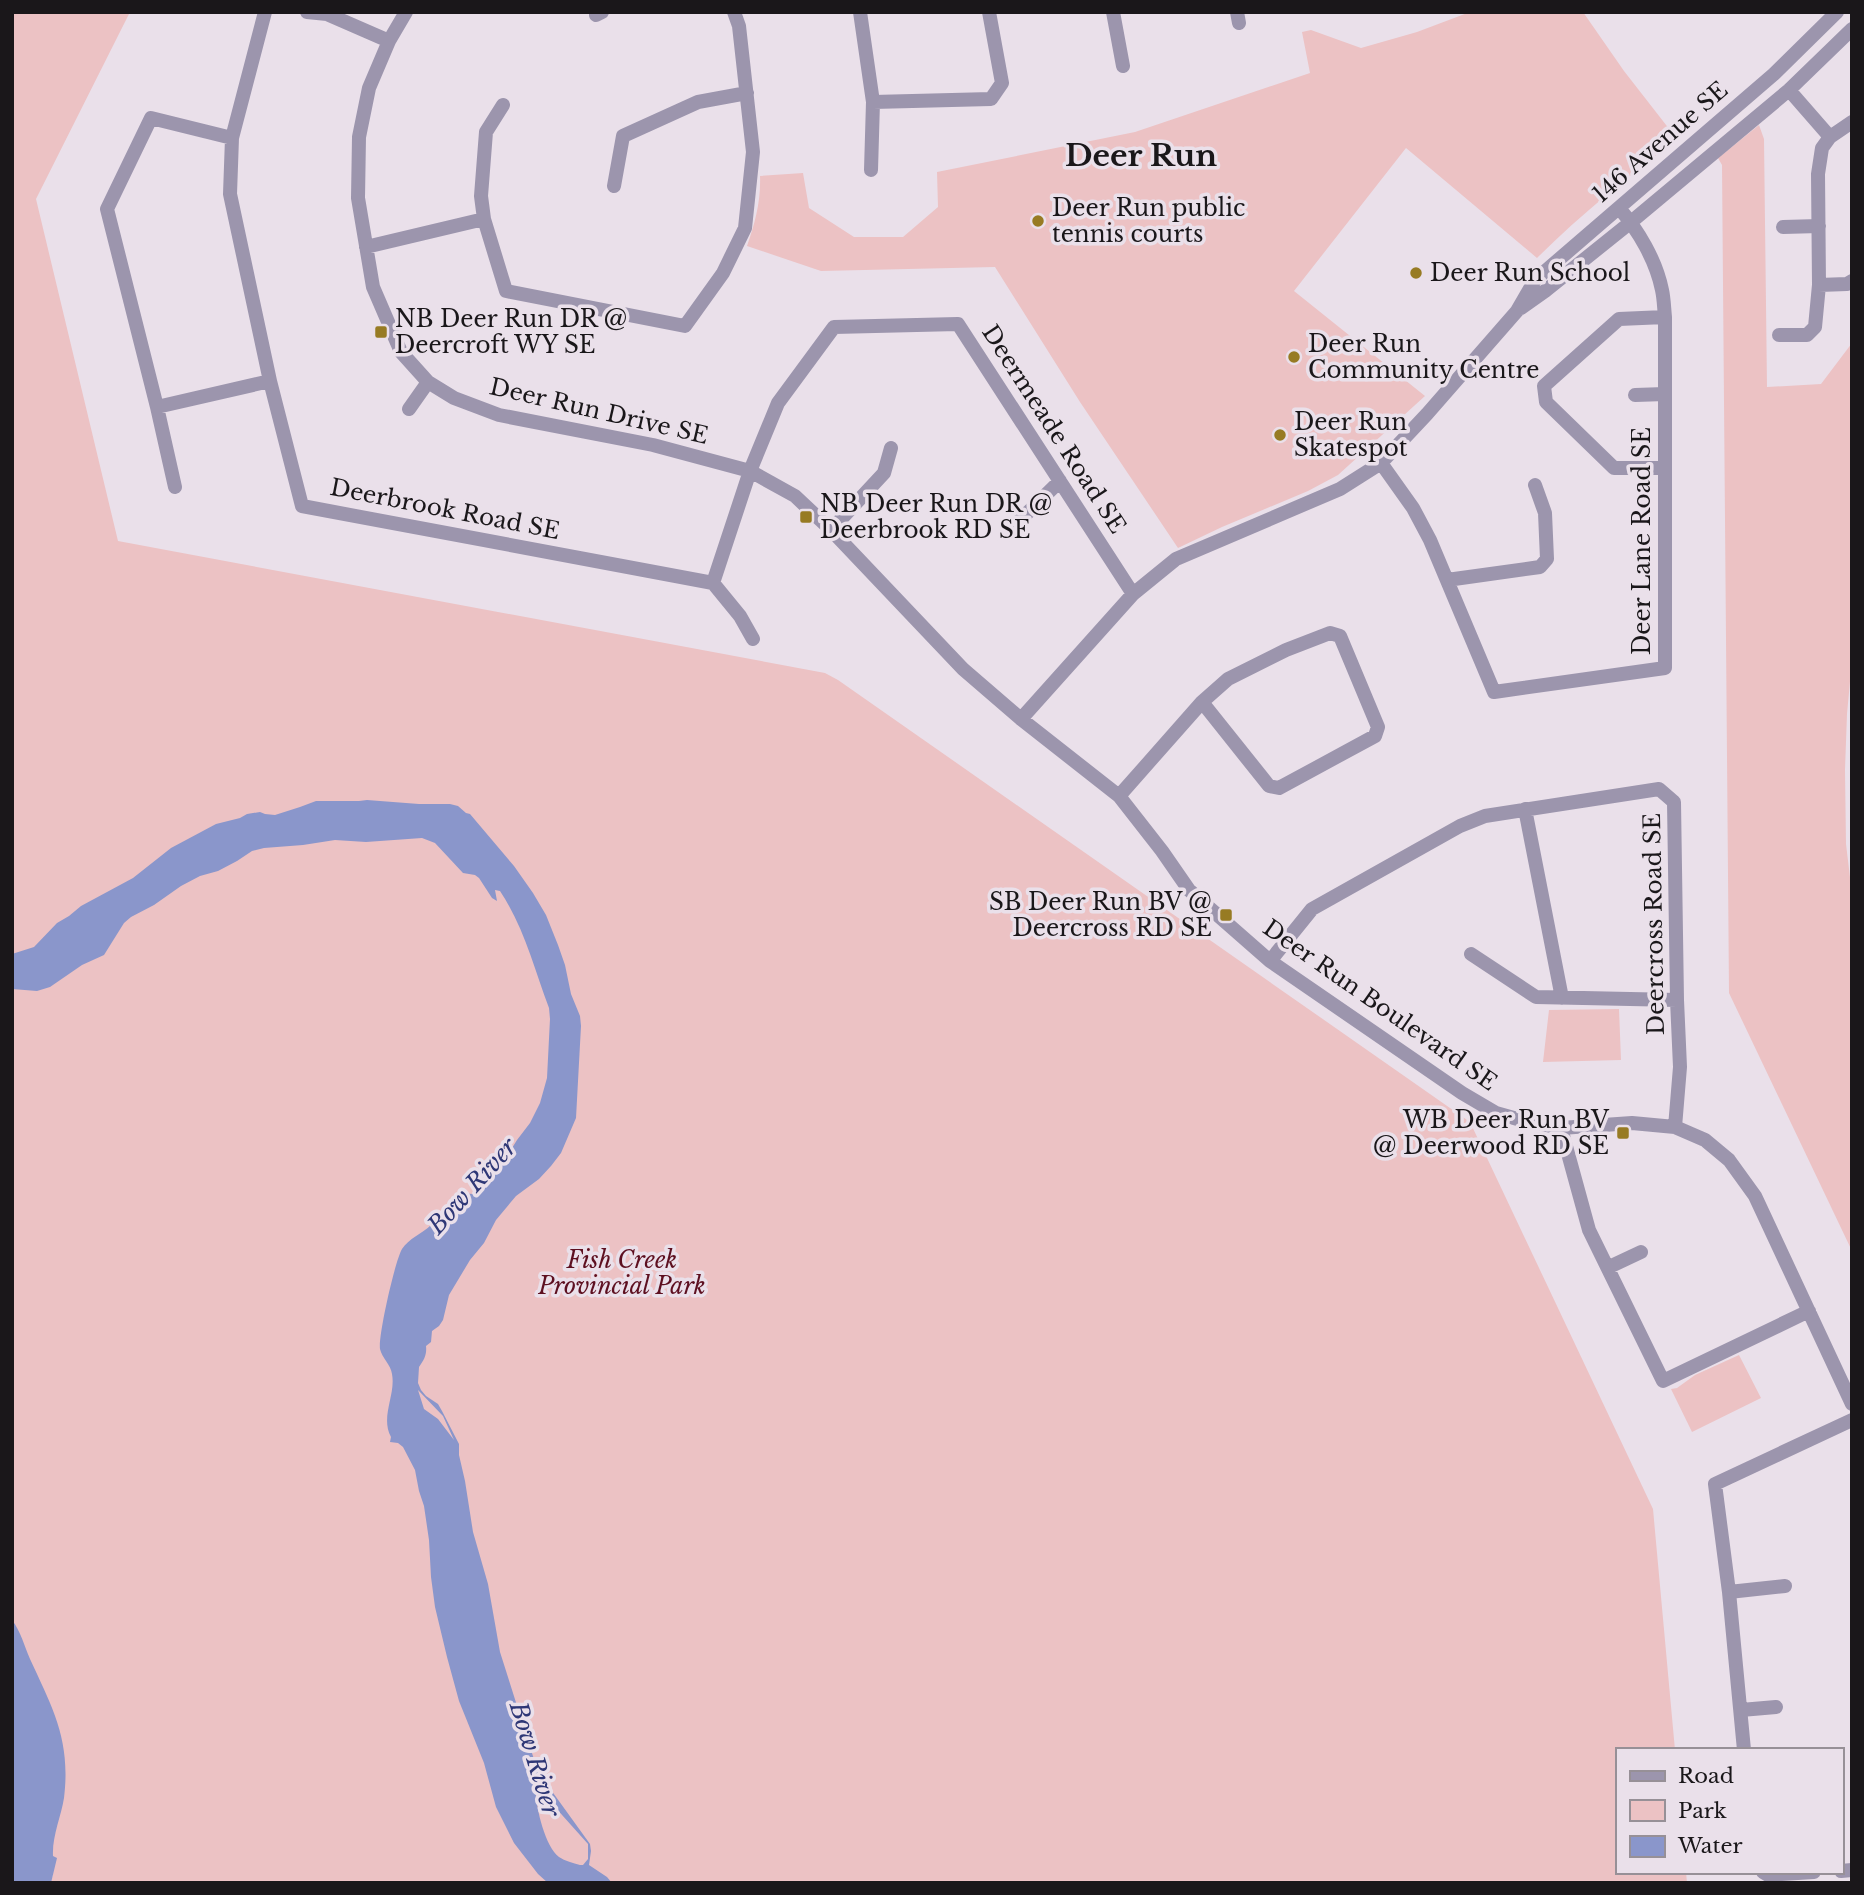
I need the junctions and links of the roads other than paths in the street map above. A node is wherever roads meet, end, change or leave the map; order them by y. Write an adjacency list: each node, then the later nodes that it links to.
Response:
1 (265, 12): 18 (street, Deerbrook Road SE)
2 (307, 12): 10 (street)
3 (407, 12): 10 (street, Deer Run Drive SE)
4 (734, 12): 13 (street)
5 (860, 12): 14 (street)
6 (989, 12): 14 (street)
7 (1113, 12): 11 (street)
8 (1837, 12): 21 (street, 146 Avenue SE)
9 (1852, 29): 12 (street, 146 Avenue SE)
10 (389, 41): 26 (street, Deer Run Drive SE)
11 (1124, 66)
12 (1789, 90): 17 (street); 23 (street, 146 Avenue SE)
13 (747, 93): 20 (street); 22 (street)
14 (873, 102): 19 (street)
15 (503, 105): 22 (street)
16 (1852, 122): 17 (street)
17 (1830, 137): 24 (street)
18 (233, 138): 32 (street, Deerbrook Road SE); 36 (street)
19 (872, 170)
20 (614, 186)
21 (1619, 208): 23 (street, Deer Lane Road SE); 29 (street, 146 Avenue SE)
22 (485, 219): 26 (street)
23 (1631, 222): 29 (street, 146 Avenue SE); 30 (street, Deer Lane Road SE)
24 (1819, 226): 25 (street); 28 (street)
25 (1783, 227)
26 (366, 247): 33 (street, Deer Run Drive SE)
27 (1852, 281): 28 (street)
28 (1819, 285): 31 (street)
29 (1517, 311): 39 (street, 146 Avenue SE)
30 (1665, 317): 34 (street, Deer Lane Road SE); 40 (street)
31 (1779, 335)
32 (270, 381): 36 (street); 48 (street, Deerbrook Road SE)
33 (428, 382): 37 (street); 41 (street, Deer Run Drive SE)
34 (1665, 394): 35 (street); 40 (street, Deer Lane Road SE)
35 (1636, 395)
36 (157, 407): 44 (street)
37 (409, 409)
38 (891, 448): 46 (street)
39 (1381, 463): 47 (street, Deer Lane Road SE); 49 (street, 146 Avenue SE)
40 (1665, 468): 47 (street, Deer Lane Road SE)
41 (750, 471): 42 (street, Deermeade Road SE); 46 (street, Deer Run Drive SE); 48 (street)
42 (1060, 481): 45 (street); 49 (street, Deermeade Road SE)
43 (1535, 485): 47 (street)
44 (175, 487)
45 (1014, 525)
46 (831, 530): 52 (street, Deer Run Drive SE)
47 (1447, 580)
48 (713, 583): 50 (street)
49 (1133, 594): 52 (street, 146 Avenue SE)
50 (752, 639)
51 (1202, 702): 51 (street); 53 (street)
52 (1021, 719): 53 (street, Deer Run Boulevard SE)
53 (1119, 796): 56 (street, Deer Run Boulevard SE)
54 (1525, 809): 56 (street, Deercross Road SE); 57 (street); 58 (street, Deercross Road SE)
55 (1471, 954): 57 (street)
56 (1270, 961): 60 (street, Deer Run Boulevard SE)
57 (1562, 998): 58 (street)
58 (1677, 1000): 59 (street, Deercross Road SE)
59 (1675, 1127): 60 (street, Deer Run Boulevard SE); 63 (street, Deer Run Boulevard SE)
60 (1561, 1128): 62 (street)
61 (1641, 1252): 62 (street)
62 (1609, 1267): 63 (street)
63 (1809, 1311): 64 (street, Deer Run Boulevard SE)
64 (1852, 1404)
65 (1852, 1420): 67 (street)
66 (1785, 1586): 67 (street)
67 (1729, 1592): 69 (street)
68 (1776, 1707): 69 (street)
69 (1741, 1710): 70 (street)
70 (1744, 1748)

